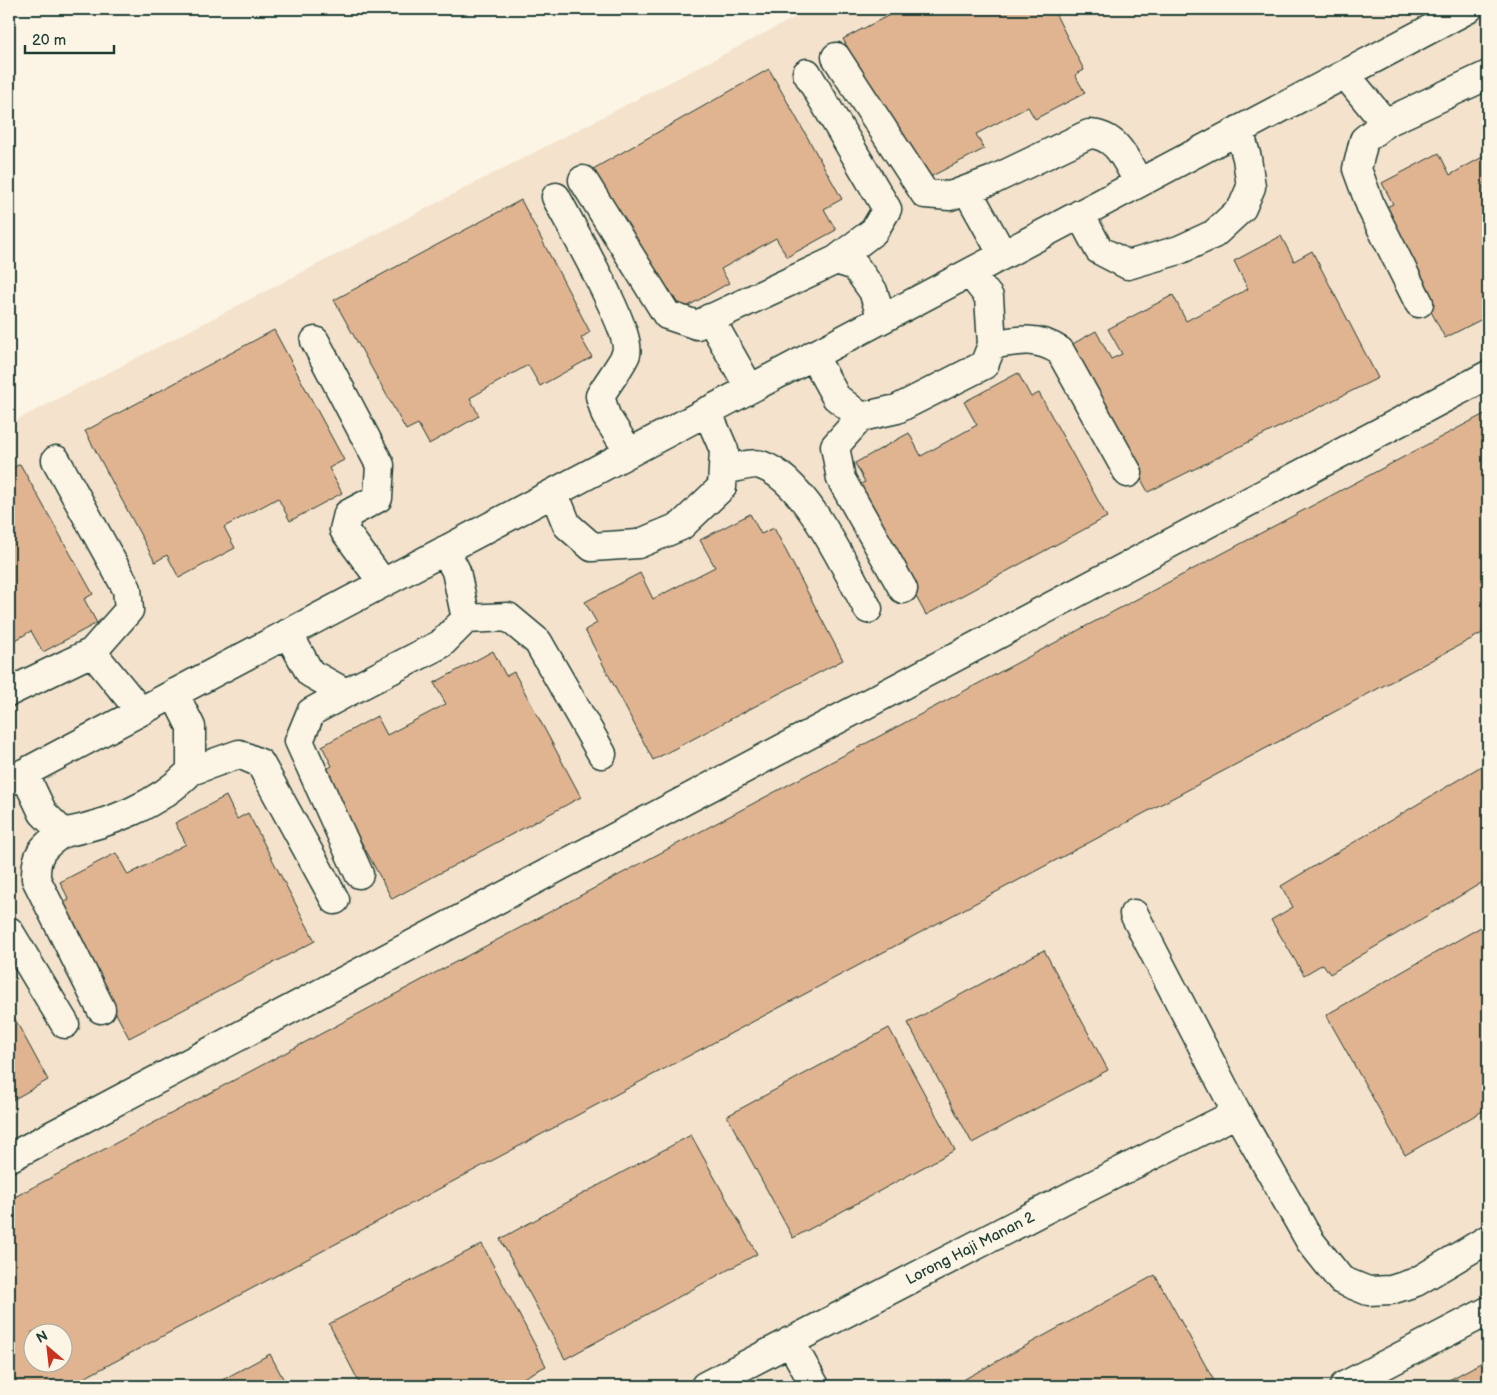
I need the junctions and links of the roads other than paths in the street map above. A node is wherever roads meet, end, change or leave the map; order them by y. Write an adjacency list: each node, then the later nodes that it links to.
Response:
1 (1468, 9): 4 (street)
2 (836, 57): 10 (street)
3 (807, 73): 14 (street)
4 (1345, 74): 6 (street); 7 (street)
5 (1488, 75): 6 (street)
6 (1385, 123): 16 (street)
7 (1239, 130): 9 (street); 12 (street)
8 (583, 180): 17 (street)
9 (1139, 183): 10 (street); 12 (street)
10 (967, 190): 13 (street)
11 (556, 197): 26 (street)
12 (1080, 214): 13 (street)
13 (1003, 255): 15 (street)
14 (836, 260): 17 (street); 18 (street)
15 (970, 273): 18 (street); 20 (street)
16 (1419, 303)
17 (710, 318): 23 (street)
18 (882, 319): 21 (street)
19 (314, 341): 32 (street)
20 (992, 345): 25 (street); 29 (street)
21 (813, 355): 23 (street); 25 (street)
22 (1488, 375): 53 (street)
23 (750, 389): 24 (street)
24 (707, 412): 26 (street); 28 (street)
25 (861, 417): 33 (street)
26 (629, 452): 30 (street)
27 (56, 460): 37 (street)
28 (723, 470): 30 (street); 34 (street)
29 (1128, 473)
30 (554, 493): 31 (street)
31 (445, 550): 32 (street); 35 (street)
32 (383, 583): 36 (street)
33 (903, 589)
34 (868, 609)
35 (466, 619): 40 (street); 42 (street)
36 (288, 633): 39 (street); 40 (street)
37 (92, 652): 38 (street); 41 (street)
38 (9, 692)
39 (174, 693): 41 (street); 43 (street)
40 (346, 693): 46 (street)
41 (140, 711): 44 (street)
42 (602, 754)
43 (191, 771): 45 (street); 47 (street)
44 (16, 777): 45 (street)
45 (63, 833): 50 (street)
46 (359, 874)
47 (335, 900)
48 (1134, 914): 52 (street)
49 (9, 930): 51 (street)
50 (101, 1009)
51 (65, 1024)
52 (1238, 1113): 54 (street); 56 (street, Lorong Haji Manan 2)
53 (9, 1158)
54 (1488, 1239)
55 (1488, 1311): 59 (street)
56 (790, 1341): 57 (street, Lorong Haji Manan 2); 58 (street)
57 (705, 1386)
58 (814, 1386)
59 (1344, 1386)

